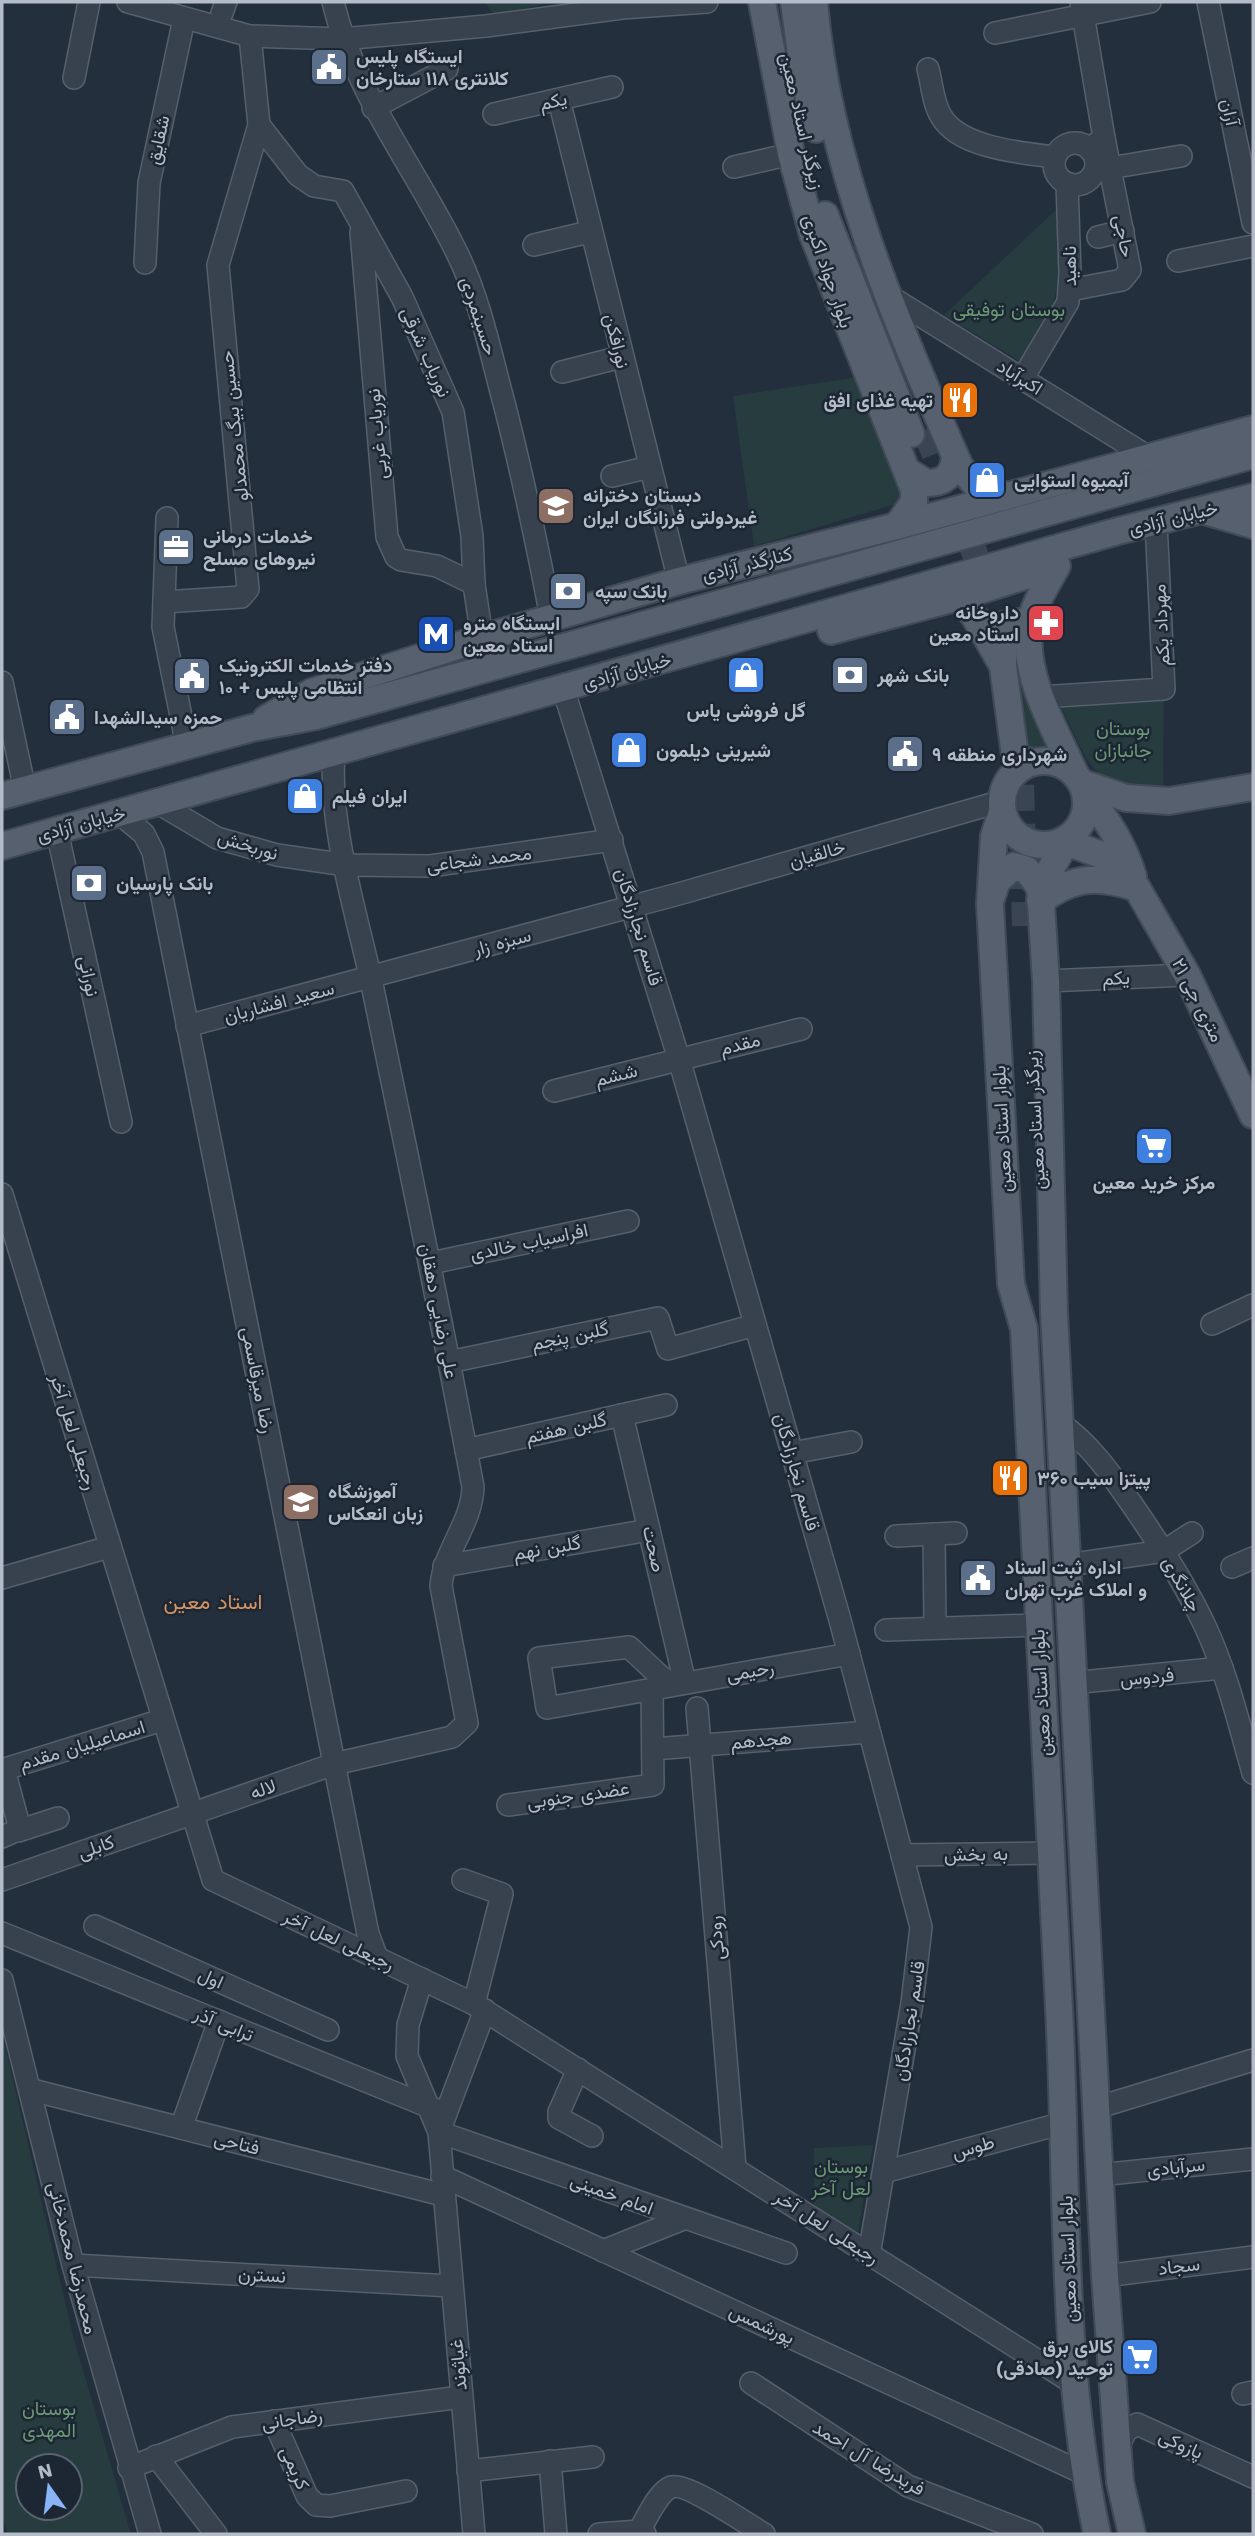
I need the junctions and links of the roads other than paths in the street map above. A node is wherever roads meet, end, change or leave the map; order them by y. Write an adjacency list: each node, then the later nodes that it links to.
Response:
1 (89, 2): 19 (street)
2 (128, 2): 13 (street)
3 (333, 2): 16 (street, حسینمردی)
4 (707, 2): 11 (street)
5 (762, 2): 26 (main road, بلوار جواد اکبری)
6 (779, 2): 7 (main road, زیرگذر استاد معین)
7 (793, 2)
8 (814, 2): 42 (main road)
9 (1150, 2): 12 (street)
10 (1208, 2): 32 (street, آران)
11 (572, 7): 16 (street)
12 (1082, 8): 14 (street); 25 (street)
13 (184, 19): 15 (street); 40 (street, شقایق)
14 (995, 33)
15 (250, 36): 16 (street); 24 (street, حسین بیگ محمدلو)
16 (342, 39): 22 (street, حسینمردی)
17 (447, 69): 22 (street)
18 (928, 69): 27 (street)
19 (74, 78)
20 (612, 87): 21 (street, یکم)
21 (559, 100): 23 (street, یکم); 35 (street, نورافکن)
22 (373, 108): 66 (street, حسینمردی)
23 (494, 114)
24 (259, 125): 33 (street, نوریاب شرقی); 65 (street, حسین بیگ محمدلو)
25 (1096, 144): 27 (street); 30 (street, حاجی); 31 (street)
26 (791, 155): 29 (street); 51 (main road, بلوار جواد اکبری)
27 (1055, 156): 31 (street, ناهید)
28 (1181, 156): 30 (street)
29 (734, 167)
30 (1110, 168): 34 (street, حاجی)
31 (1067, 183): 41 (street, ناهید)
32 (1253, 223)
33 (360, 226): 63 (street, نوریاب شرقی); 63 (street, نوریاب غربی)
34 (1123, 231): 36 (street); 41 (street, حاجی)
35 (589, 232): 37 (street); 43 (street, نورافکن)
36 (1098, 237)
37 (534, 245)
38 (1253, 246): 39 (street)
39 (1178, 261)
40 (145, 264)
41 (1070, 290): 45 (street, ناهید)
42 (890, 296): 45 (street, اکبرآباد); 48 (main road)
43 (621, 357): 44 (street); 50 (street, نورافکن)
44 (562, 372)
45 (1023, 378): 49 (street, اکبرآباد)
46 (1253, 429): 49 (main road, کنارگذر آزادی)
47 (1253, 455): 73 (main road, خیابان آزادی)
48 (955, 457): 51 (main road); 53 (main road)
49 (1150, 458): 53 (main road, کنارگذر آزادی)
50 (650, 467): 52 (street); 62 (street, نورافکن)
51 (909, 472): 59 (main road, بلوار جواد اکبری)
52 (612, 476)
53 (1006, 496): 59 (main road, کنارگذر آزادی)
54 (1253, 497): 55 (main road, خیابان آزادی)
55 (1204, 511): 57 (main road, خیابان آزادی); 58 (main road)
56 (167, 518): 65 (street)
57 (1156, 522): 60 (main road, خیابان آزادی); 71 (street, مهرداد یکم)
58 (1253, 525)
59 (897, 526): 62 (main road, کنارگذر آزادی)
60 (1118, 531): 61 (main road); 74 (main road, خیابان آزادی)
61 (1058, 566): 64 (main road); 67 (main road)
62 (679, 581): 66 (main road, کنارگذر آزادی)
63 (474, 584): 68 (street, نوریاب شرقی)
64 (959, 597): 69 (main road); 72 (main road)
65 (164, 602): 75 (street)
66 (551, 617): 68 (main road, کنارگذر آزادی)
67 (1029, 631): 69 (main road); 71 (main road)
68 (482, 638): 73 (main road, کنارگذر آزادی)
69 (1003, 666): 77 (main road)
70 (2, 682): 80 (street)
71 (1041, 696): 78 (main road)
72 (567, 701): 74 (main road); 85 (street, قاسم نجارزادگان)
73 (252, 728): 75 (main road, خیابان آزادی)
74 (395, 738): 76 (main road, خیابان آزادی)
75 (187, 746): 80 (main road, خیابان آزادی)
76 (334, 755): 81 (main road, خیابان آزادی); 89 (street, علی رضایی دهقان)
77 (1017, 770): 78 (main road); 82 (main road)
78 (1081, 784): 79 (main road); 86 (main road); 90 (main road)
79 (1253, 788)
80 (9, 792)
81 (158, 803): 83 (main road, خیابان آزادی); 89 (street, نوربخش)
82 (1002, 806): 86 (main road); 92 (main road, بلوار استاد معین); 93 (street, خالقیان)
83 (120, 814): 84 (main road, خیابان آزادی); 97 (street, رضا میرقاسمی)
84 (50, 833): 87 (main road, خیابان آزادی); 88 (main road); 102 (street, نورانی)
85 (612, 840): 89 (street, محمد شجاعی); 93 (street, قاسم نجارزادگان)
86 (1066, 842): 90 (main road); 91 (main road)
87 (2, 846)
88 (2, 863)
89 (346, 865): 95 (street, علی رضایی دهقان)
90 (1137, 888): 91 (main road); 94 (main road, ۲۱ متری جی)
91 (1040, 895): 92 (main road); 96 (main road, بلوار استاد معین)
92 (990, 904): 110 (main road, بلوار استاد معین)
93 (633, 906): 95 (street, سبزه زار); 99 (street, قاسم نجارزادگان)
94 (1186, 975): 96 (street, یکم); 101 (main road, ۲۱ متری جی)
95 (371, 978): 97 (street, سعید افشاریان); 105 (street, علی رضایی دهقان)
96 (1046, 981): 107 (main road, بلوار استاد معین)
97 (187, 1026): 143 (street, رضا میرقاسمی)
98 (801, 1029): 99 (street, مقدم)
99 (679, 1059): 100 (street, ششم); 109 (street, قاسم نجارزادگان)
100 (554, 1091)
101 (1253, 1115)
102 (121, 1122)
103 (2, 1194): 123 (street, رجبعلی لعل آخر)
104 (628, 1221): 105 (street, افراسیاب خالدی)
105 (430, 1263): 111 (street, علی رضایی دهقان)
106 (1253, 1306): 108 (street)
107 (1054, 1312): 110 (main road, زیرگذر استاد معین); 114 (main road, بلوار استاد معین)
108 (1212, 1324)
109 (755, 1325): 111 (street, گلبن پنجم); 117 (street, قاسم نجارزادگان)
110 (1024, 1329): 130 (main road, بلوار استاد معین)
111 (449, 1362): 116 (street, علی رضایی دهقان)
112 (666, 1405): 113 (street, گلبن هفتم)
113 (622, 1415): 116 (street, گلبن هفتم); 118 (street, صحت)
114 (1060, 1423): 124 (street, چلانگری); 126 (main road, بلوار استاد معین)
115 (851, 1442): 117 (street)
116 (466, 1450): 127 (street, علی رضایی دهقان)
117 (792, 1453): 133 (street, قاسم نجارزادگان)
118 (649, 1530): 127 (street, گلبن نهم); 136 (street, صحت)
119 (956, 1533): 121 (street)
120 (1192, 1533): 124 (street)
121 (934, 1534): 122 (street); 131 (street)
122 (896, 1536)
123 (109, 1547): 129 (street); 139 (street, رجبعلی لعل آخر)
124 (1164, 1551): 126 (street); 134 (street, چلانگری)
125 (1253, 1558): 128 (street)
126 (1067, 1565): 135 (main road, بلوار استاد معین)
127 (444, 1566): 143 (street, علی رضایی دهقان)
128 (1232, 1567)
129 (2, 1578)
130 (1037, 1625): 131 (street); 150 (main road, بلوار استاد معین)
131 (934, 1628): 132 (street)
132 (886, 1630)
133 (849, 1654): 136 (street, رحیمی); 140 (street, قاسم نجارزادگان)
134 (1222, 1668): 135 (street, فردوس); 145 (street, چلانگری)
135 (1072, 1683): 157 (main road, بلوار استاد معین)
136 (680, 1684): 137 (street, رحیمی); 137 (street, رحیمی)
137 (652, 1689): 142 (street)
138 (697, 1708): 141 (street, رودکی)
139 (162, 1720): 144 (street, اسماعیلیان مقدم); 147 (street, رجبعلی لعل آخر)
140 (869, 1731): 141 (street, هجدهم); 151 (street, قاسم نجارزادگان)
141 (700, 1745): 142 (street, هجدهم); 171 (street, رودکی)
142 (653, 1749): 146 (street, عضدی جنوبی)
143 (334, 1763): 147 (street, لاله); 158 (street, رضا میرقاسمی)
144 (3, 1770): 149 (street)
145 (1253, 1773)
146 (508, 1805)
147 (191, 1814): 152 (street, کابلی); 158 (street, رجبعلی لعل آخر)
148 (58, 1818): 149 (street)
149 (10, 1834)
150 (1050, 1853): 151 (street, به بخش); 155 (main road, بلوار استاد معین)
151 (902, 1856): 180 (street, قاسم نجارزادگان)
152 (2, 1880)
153 (463, 1880): 162 (street)
154 (95, 1926): 161 (street, اول)
155 (1054, 1931): 157 (main road); 163 (main road, بلوار استاد معین)
156 (2, 1933): 165 (street, ترابی آذر)
157 (1085, 1937): 164 (main road, بلوار استاد معین)
158 (377, 1958): 159 (street, رجبعلی لعل آخر)
159 (422, 1979): 162 (street, رجبعلی لعل آخر); 174 (street)
160 (2, 1980): 172 (street, محمدرضا محمدخانی)
161 (275, 2006): 166 (street, اول); 167 (street)
162 (480, 2007): 169 (street, رجبعلی لعل آخر); 174 (street)
163 (1059, 2010): 164 (main road); 175 (main road, بلوار استاد معین)
164 (1092, 2012): 173 (main road, بلوار استاد معین)
165 (219, 2021): 167 (street, ترابی آذر); 176 (street)
166 (328, 2030)
167 (263, 2039): 174 (street, ترابی آذر)
168 (1253, 2060): 173 (street)
169 (578, 2069): 177 (street); 179 (street, رجبعلی لعل آخر)
170 (706, 2081): 171 (street)
171 (728, 2081): 179 (street, رودکی)
172 (32, 2090): 176 (street, فتاحی); 188 (street, محمدرضا محمدخانی)
173 (1096, 2108): 181 (main road, بلوار استاد معین)
174 (439, 2118): 182 (street, غیاثوند); 183 (street, امام خمینی)
175 (1063, 2123): 180 (street, طوس); 191 (main road, بلوار استاد معین)
176 (181, 2128): 182 (street, فتاحی)
177 (592, 2136)
178 (1253, 2159): 181 (street, سرآبادی)
179 (735, 2167): 186 (street, رجبعلی لعل آخر)
180 (884, 2172): 186 (street, قاسم نجارزادگان)
181 (1099, 2175): 189 (main road, بلوار استاد معین)
182 (442, 2185): 184 (street, پورشمس); 190 (street, غیاثوند)
183 (683, 2219): 184 (street); 185 (street, امام خمینی)
184 (603, 2251): 201 (street, پورشمس)
185 (786, 2253)
186 (869, 2255): 191 (street, رجبعلی لعل آخر)
187 (1253, 2257): 189 (street, سجاد)
188 (73, 2265): 190 (street, نسترن); 199 (street, محمدرضا محمدخانی)
189 (1105, 2276): 195 (main road, بلوار استاد معین)
190 (451, 2286): 193 (street, غیاثوند)
191 (1073, 2383): 201 (main road, بلوار استاد معین)
192 (751, 2384): 212 (street, فریدرضا آل احمد)
193 (461, 2396): 194 (street, رضاجانی); 200 (street, غیاثوند)
194 (274, 2421): 196 (street, رضاجانی); 204 (street, کریمی)
195 (1118, 2447): 202 (street, پازوکی); 203 (main road, بلوار استاد معین)
196 (156, 2456): 199 (street, رضاجانی); 205 (street)
197 (593, 2457): 198 (street)
198 (550, 2462): 200 (street); 209 (street)
199 (129, 2468): 207 (street, محمدرضا محمدخانی)
200 (468, 2471): 208 (street, غیاثوند)
201 (1083, 2473): 203 (main road); 213 (main road, بلوار استاد معین)
202 (1253, 2477)
203 (1120, 2482): 214 (main road, بلوار استاد معین)
204 (406, 2491)
205 (213, 2533)
206 (642, 2533): 210 (street); 211 (street)
207 (150, 2534)
208 (474, 2534)
209 (556, 2534)
210 (599, 2534)
211 (764, 2534)
212 (1032, 2534)
213 (1097, 2534)
214 (1132, 2534)

